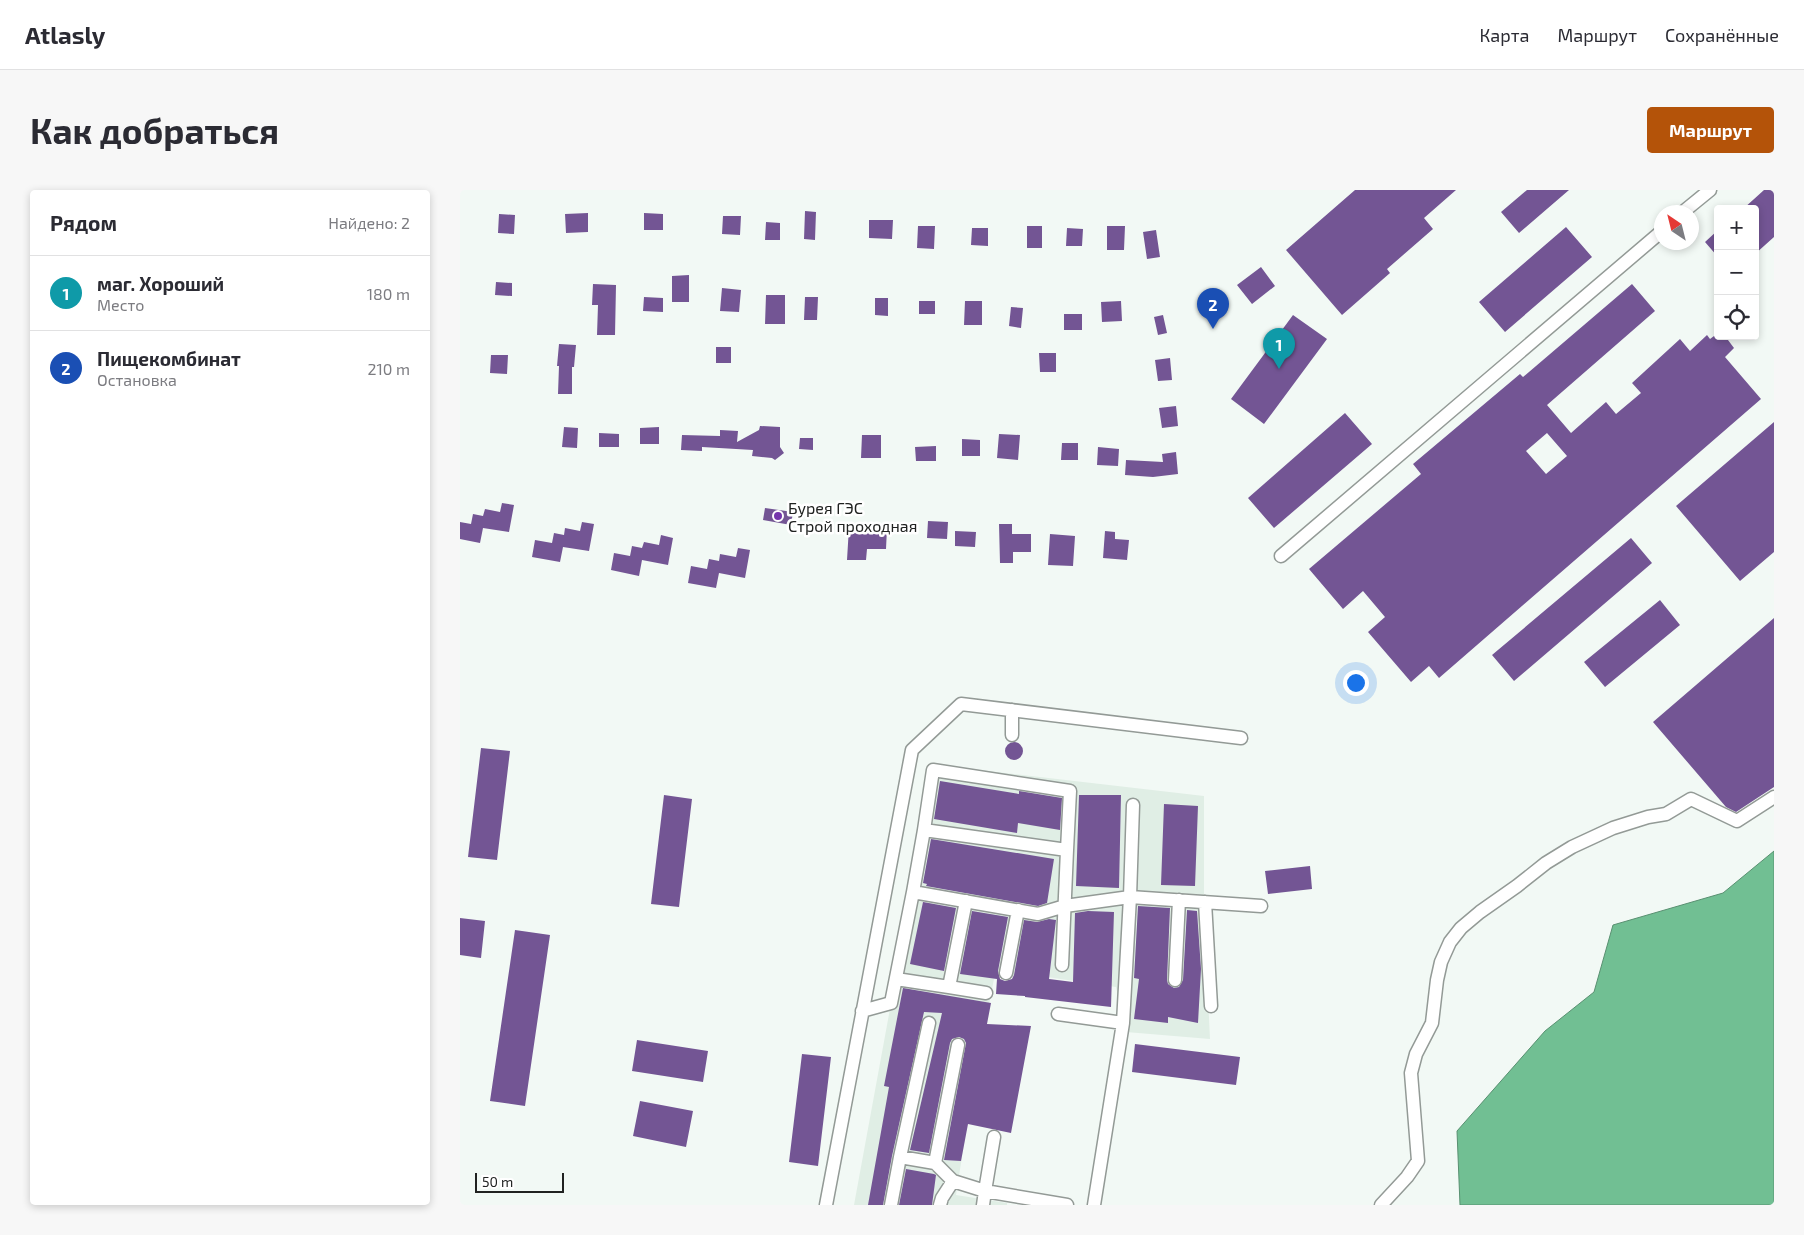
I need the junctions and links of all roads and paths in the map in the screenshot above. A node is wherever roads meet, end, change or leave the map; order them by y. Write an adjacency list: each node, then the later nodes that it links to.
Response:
1 (1710, 190): 2 (street)
2 (1692, 205)
3 (1654, 238): 4 (street)
4 (1281, 556)
5 (1012, 710): 6 (street); 7 (street); 27 (street)
6 (1012, 735)
7 (1242, 738)
8 (1774, 797): 43 (street)
9 (1133, 805): 13 (street)
10 (924, 830): 11 (street); 11 (street); 12 (street)
11 (1067, 850): 17 (street)
12 (914, 892): 15 (street); 22 (street)
13 (1130, 897): 14 (street); 17 (street); 30 (street)
14 (1179, 900): 16 (street); 23 (street)
15 (966, 901): 19 (street); 24 (street)
16 (1205, 902): 18 (street); 26 (street)
17 (1065, 906): 19 (street); 20 (street)
18 (1261, 906)
19 (1018, 910): 21 (street)
20 (1062, 966)
21 (1006, 973)
22 (896, 979): 24 (street); 27 (street)
23 (1176, 980)
24 (949, 987): 25 (street)
25 (986, 993)
26 (1211, 1006)
27 (862, 1011): 37 (street)
28 (1058, 1014): 30 (street)
29 (929, 1023): 33 (street)
30 (1122, 1023): 42 (street)
31 (958, 1045): 34 (street)
32 (994, 1137): 36 (street)
33 (900, 1157): 34 (street); 38 (street)
34 (935, 1163): 35 (street)
35 (953, 1180): 36 (street); 39 (street)
36 (985, 1191): 40 (street); 41 (street)
37 (826, 1205)
38 (891, 1205)
39 (940, 1205)
40 (983, 1205)
41 (1067, 1205)
42 (1094, 1205)
43 (1381, 1205)

